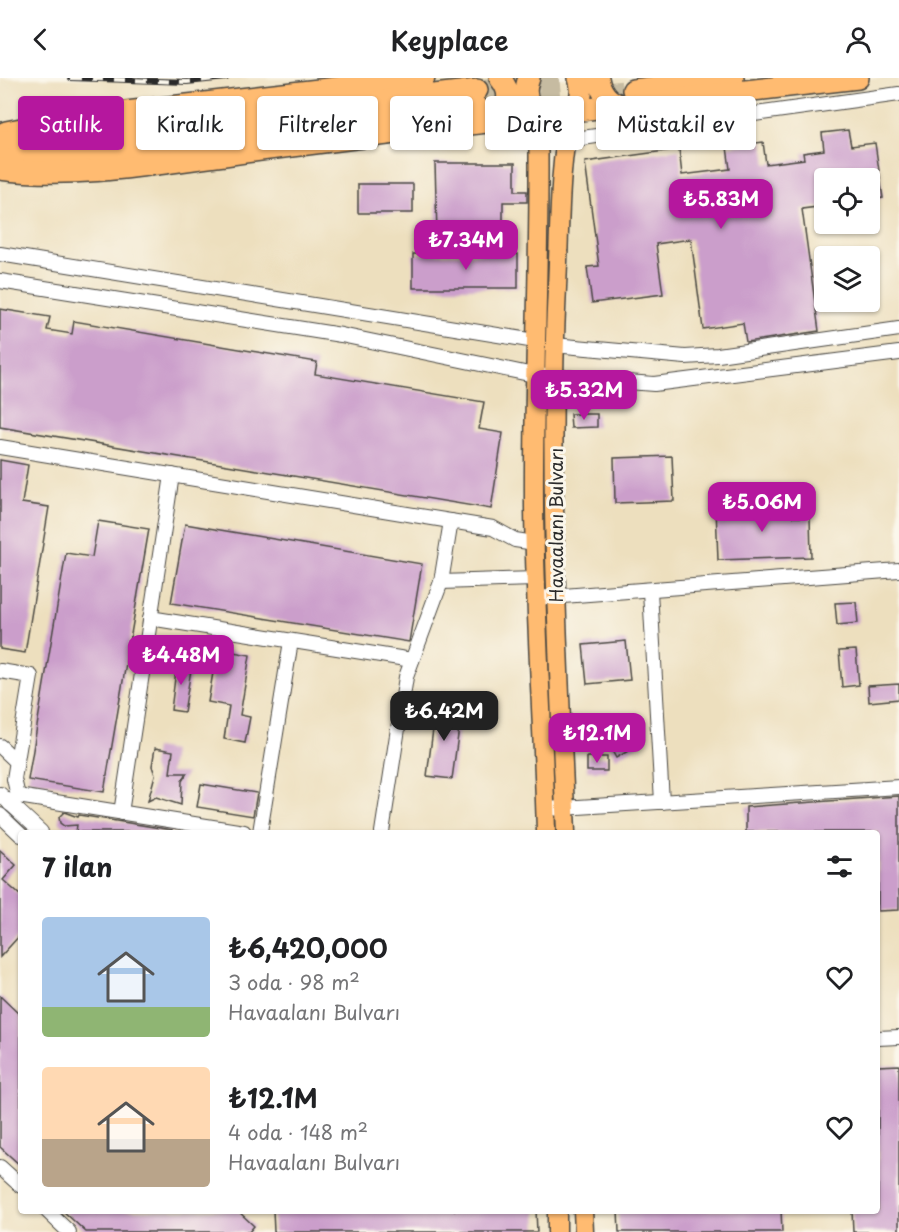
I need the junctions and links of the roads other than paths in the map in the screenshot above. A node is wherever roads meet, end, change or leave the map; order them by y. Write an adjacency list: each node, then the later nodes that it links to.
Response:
1 (424, 78): 15 (highway)
2 (500, 78): 14 (highway)
3 (529, 78): 9 (highway)
4 (579, 78): 10 (highway)
5 (598, 78): 11 (highway)
6 (733, 78): 12 (highway)
7 (858, 78): 13 (highway)
8 (899, 94): 16 (street)
9 (528, 96)
10 (580, 96)
11 (606, 96)
12 (638, 96)
13 (651, 96)
14 (483, 106): 17 (highway); 20 (highway); 21 (highway)
15 (0, 134)
16 (584, 138)
17 (0, 141)
18 (538, 150): 25 (main road, Havaalanı Bulvarı)
19 (562, 150): 26 (main road, Havaalanı Bulvarı)
20 (0, 160)
21 (0, 168)
22 (0, 254): 25 (street)
23 (0, 281): 28 (street)
24 (899, 329): 26 (street)
25 (535, 341): 26 (main road); 28 (main road, Havaalanı Bulvarı)
26 (554, 345): 29 (main road, Havaalanı Bulvarı)
27 (899, 353): 29 (street)
28 (534, 375): 29 (street); 34 (main road, Havaalanı Bulvarı)
29 (554, 376): 33 (main road, Havaalanı Bulvarı)
30 (0, 447): 31 (street)
31 (172, 475): 32 (street); 41 (street)
32 (451, 521): 34 (street); 38 (street)
33 (555, 542): 34 (main road); 37 (main road, Havaalanı Bulvarı)
34 (535, 543): 36 (main road, Havaalanı Bulvarı)
35 (899, 570): 39 (street)
36 (536, 579): 37 (main road); 38 (street); 40 (main road, Havaalanı Bulvarı)
37 (555, 579): 40 (main road, Havaalanı Bulvarı)
38 (441, 582): 43 (street)
39 (650, 591): 40 (street); 49 (street)
40 (546, 598): 50 (main road, Havaalanı Bulvarı); 51 (main road, Havaalanı Bulvarı)
41 (150, 618): 42 (street); 52 (street)
42 (291, 641): 43 (street); 56 (street)
43 (412, 660): 57 (street)
44 (0, 672): 46 (street)
45 (0, 746): 46 (street)
46 (17, 762): 48 (street)
47 (899, 787): 49 (street)
48 (9, 798): 52 (street); 54 (street)
49 (662, 802): 51 (street)
50 (546, 809): 51 (street); 58 (main road, Havaalanı Bulvarı)
51 (565, 809): 59 (main road, Havaalanı Bulvarı)
52 (121, 813): 55 (street)
53 (0, 815): 60 (street)
54 (39, 830)
55 (231, 830)
56 (260, 830)
57 (382, 830)
58 (546, 830)
59 (566, 830)
60 (18, 832)
61 (899, 1037): 62 (street)
62 (880, 1038)
63 (0, 1167): 64 (street)
64 (18, 1183)
65 (50, 1214): 68 (street)
66 (557, 1214): 69 (main road)
67 (583, 1214): 70 (main road)
68 (69, 1232)
69 (558, 1232)
70 (584, 1232)

